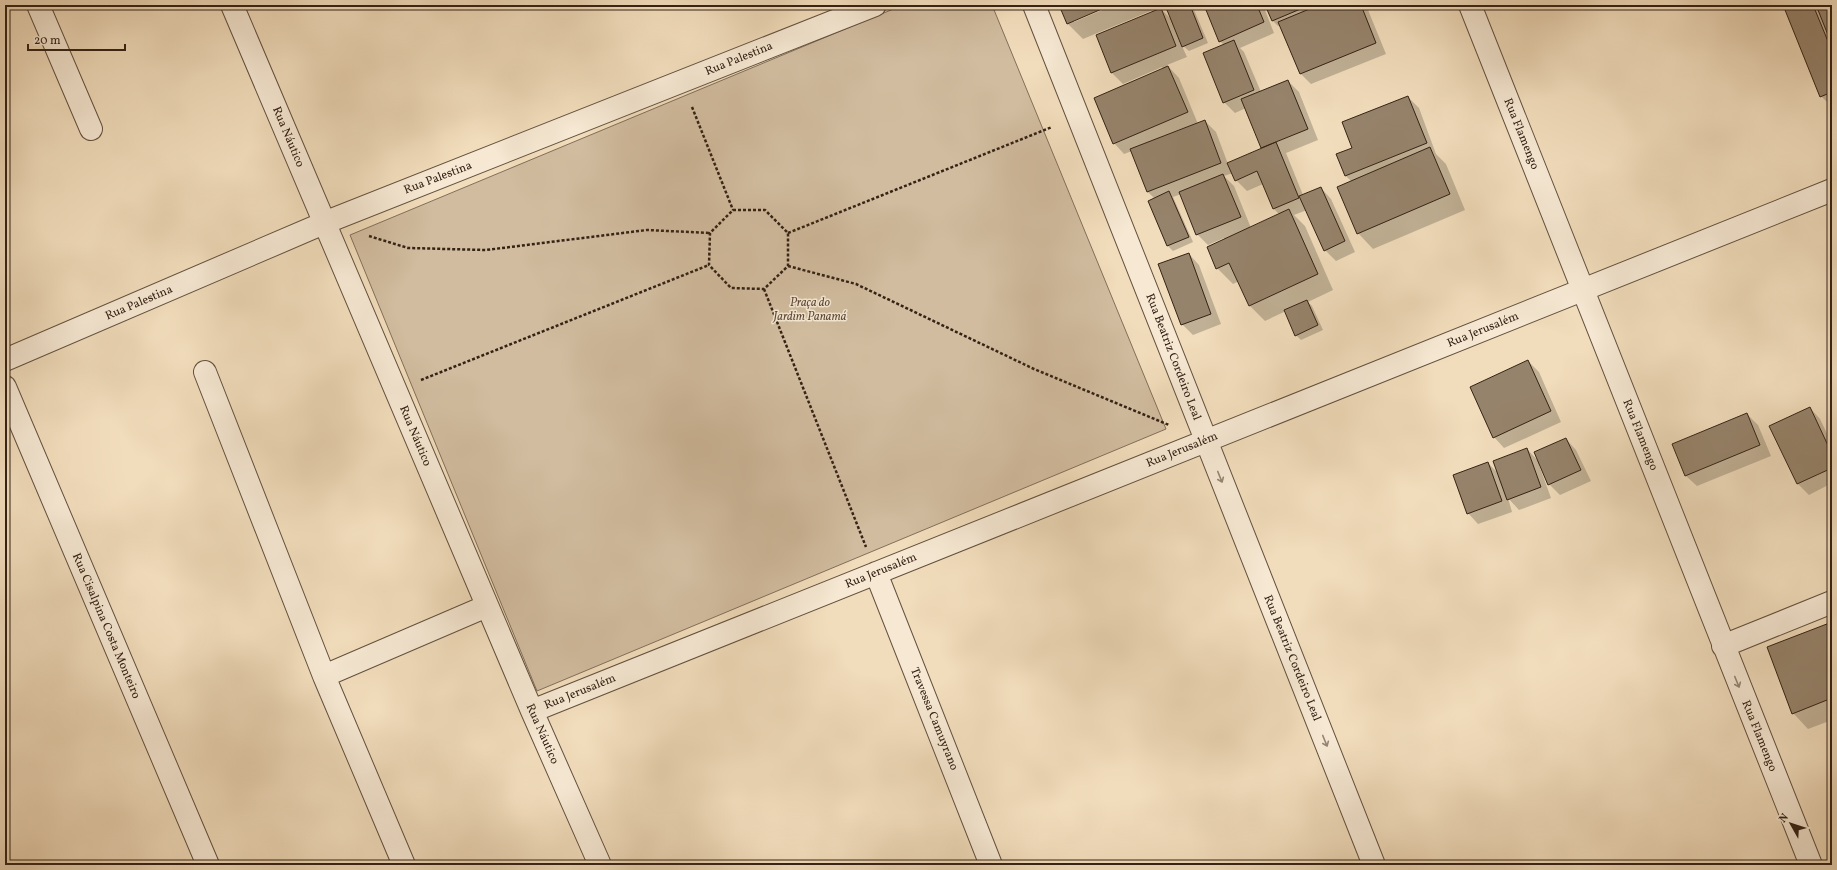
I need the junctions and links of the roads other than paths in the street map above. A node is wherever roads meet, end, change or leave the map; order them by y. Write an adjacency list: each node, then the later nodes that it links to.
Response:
1 (38, 5): 6 (street)
2 (232, 5): 8 (street, Rua Náutico)
3 (875, 5): 8 (street, Rua Palestina)
4 (1034, 5): 13 (street, Rua Beatriz Cordeiro Leal)
5 (1470, 5): 9 (street, Rua Flamengo)
6 (91, 129)
7 (1832, 190): 9 (street, Rua Jerusalém)
8 (324, 223): 10 (street, Rua Palestina); 16 (street, Rua Náutico)
9 (1583, 290): 13 (street, Rua Jerusalém); 17 (street, Rua Flamengo)
10 (5, 360)
11 (205, 372): 18 (street)
12 (5, 386): 20 (street, Rua Cisalpina Costa Monteiro)
13 (1206, 441): 14 (street, Rua Jerusalém); 24 (street, Rua Beatriz Cordeiro Leal, one-way to 24)
14 (876, 573): 19 (street, Rua Jerusalém); 23 (street, Travessa Camuyrano)
15 (1832, 602): 17 (street)
16 (487, 606): 18 (street); 19 (street, Rua Náutico)
17 (1723, 646): 25 (street, Rua Flamengo, one-way to 25)
18 (324, 676): 21 (street)
19 (532, 711): 22 (street, Rua Náutico)
20 (208, 865)
21 (404, 865)
22 (600, 865)
23 (992, 865)
24 (1374, 865)
25 (1811, 865)

